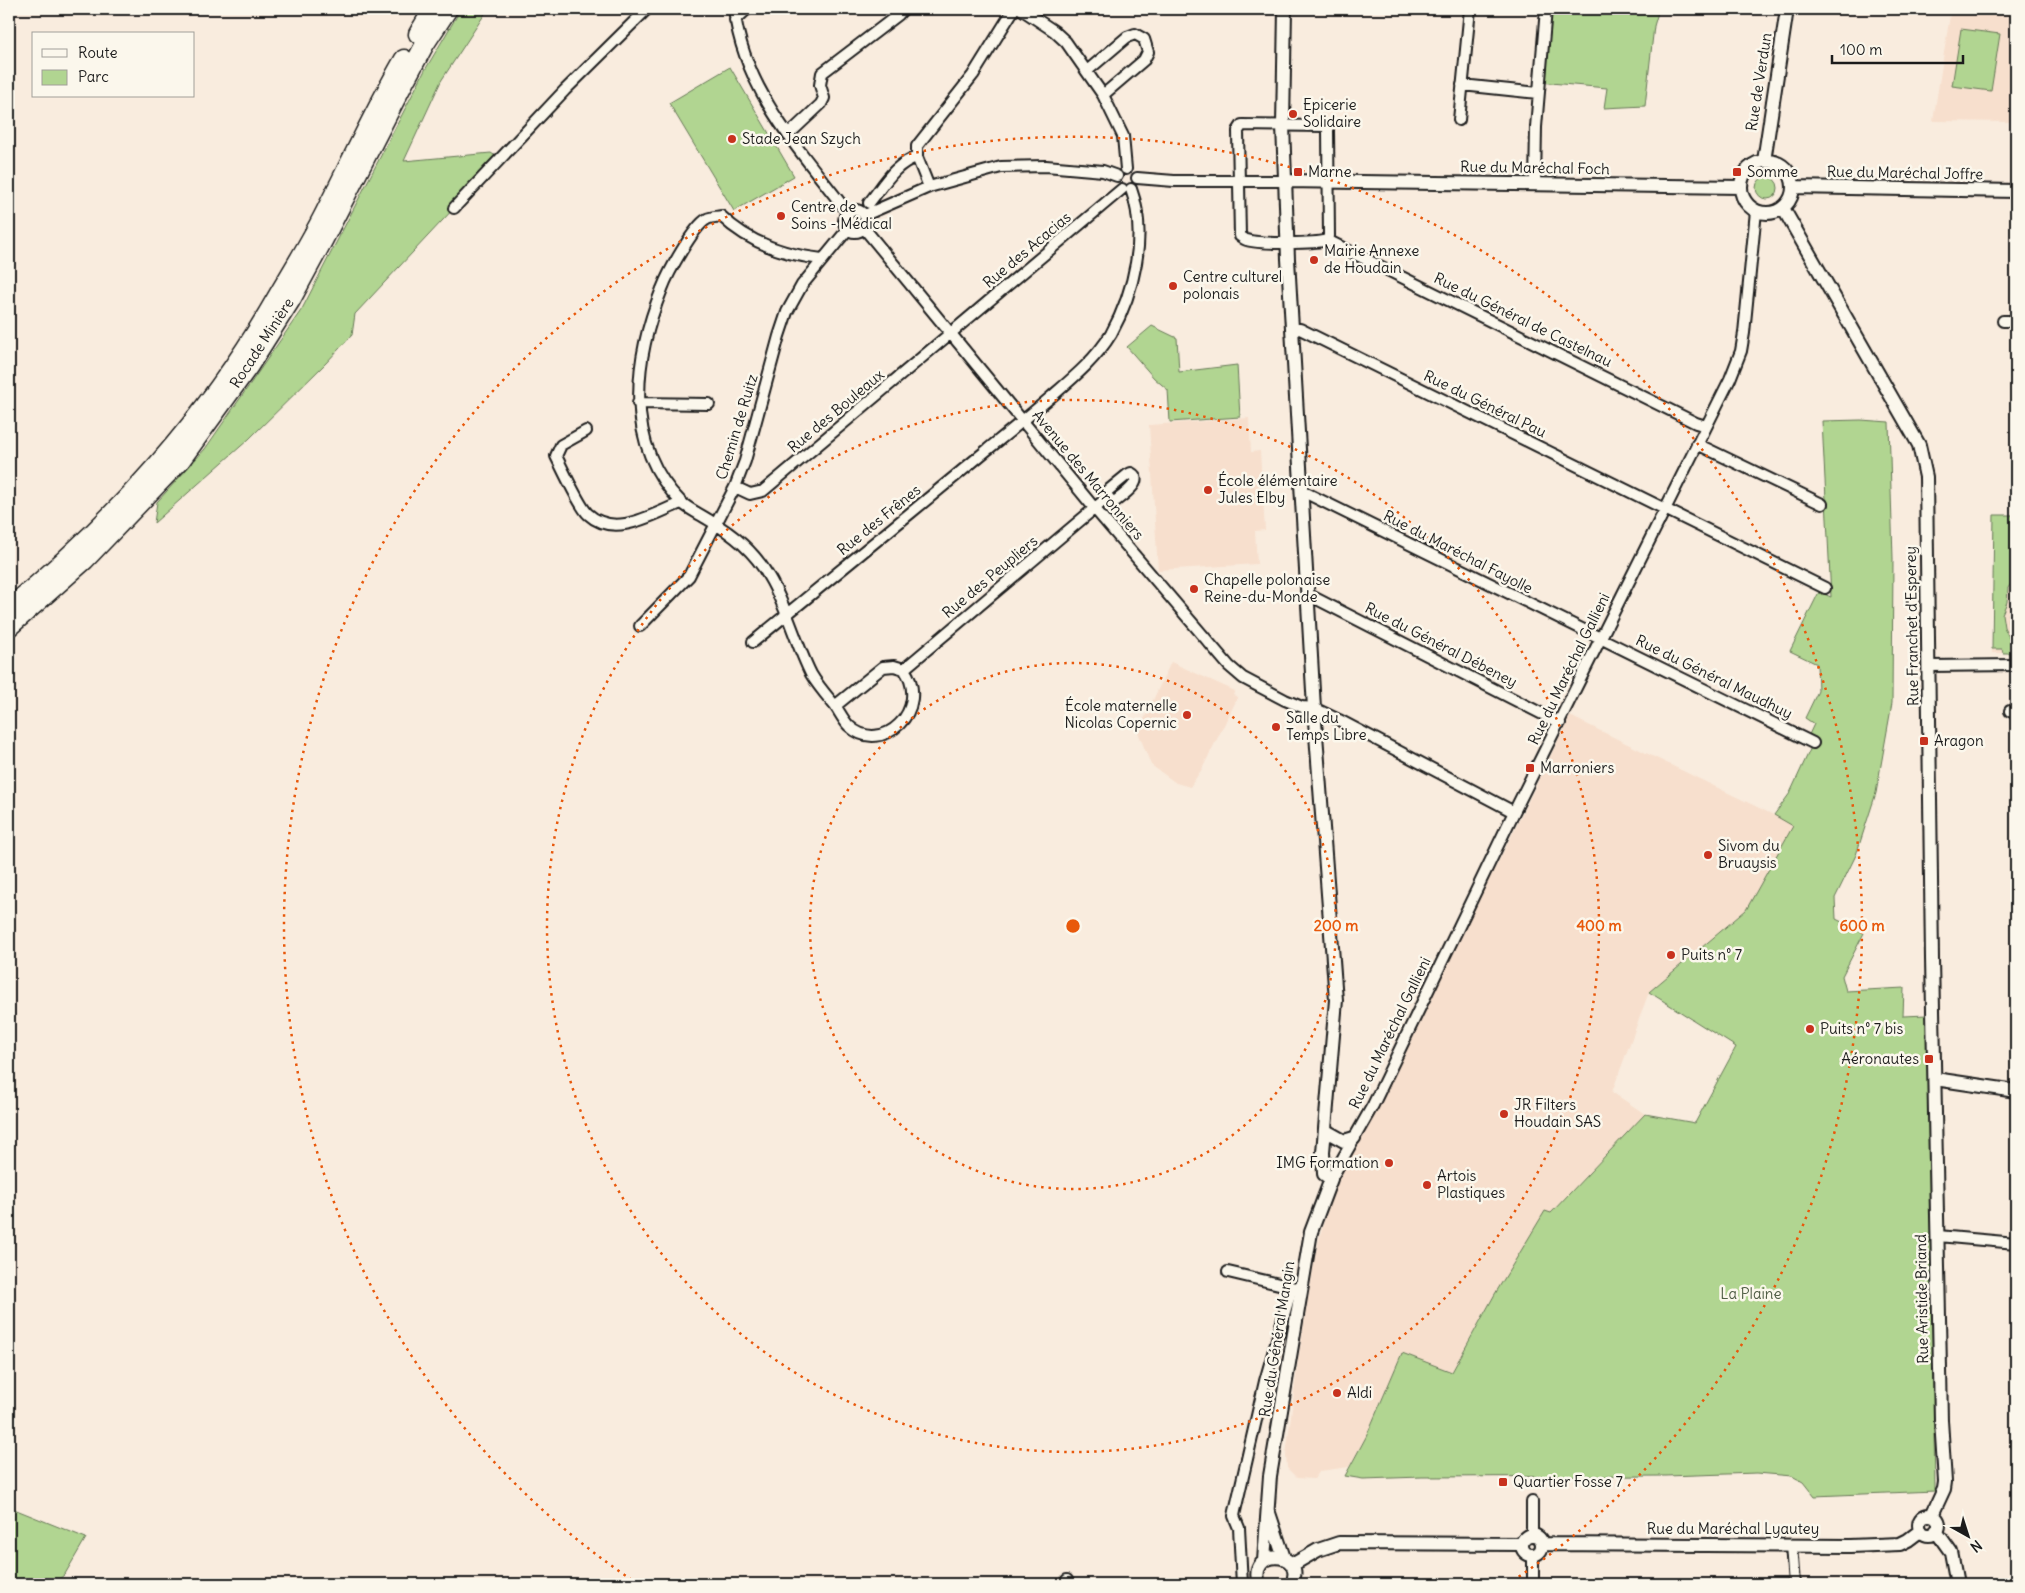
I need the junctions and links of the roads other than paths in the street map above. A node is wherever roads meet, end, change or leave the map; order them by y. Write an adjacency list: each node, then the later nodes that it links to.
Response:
1 (433, 9): 66 (highway, Rocade Minière)
2 (448, 9): 69 (highway, Rocade Minière)
3 (647, 9): 36 (street)
4 (734, 9): 13 (street)
5 (748, 9): 13 (street)
6 (903, 9): 20 (street)
7 (1014, 9): 21 (street)
8 (1021, 9): 14 (street)
9 (1284, 9): 19 (street)
10 (1470, 9): 15 (street)
11 (1546, 9): 16 (street)
12 (1787, 9): 22 (street, Rue de Verdun)
13 (735, 20): 20 (street)
14 (1087, 71): 17 (street); 17 (street)
15 (1462, 85): 16 (street); 18 (street)
16 (1538, 92): 29 (street)
17 (1103, 94): 23 (street)
18 (1459, 120)
19 (1283, 125): 26 (street); 27 (street); 28 (street)
20 (788, 135): 39 (street)
21 (917, 157): 30 (street); 35 (street)
22 (1764, 162): 31 (street); 32 (street)
23 (1126, 169): 24 (street); 25 (street)
24 (1117, 176): 30 (street); 33 (street)
25 (1137, 178): 26 (street); 33 (street)
26 (1240, 181): 27 (street); 44 (street)
27 (1284, 181): 28 (street, Rue du Maréchal Foch); 44 (street)
28 (1329, 182): 29 (street, Rue du Maréchal Foch); 43 (street)
29 (1534, 184): 31 (street, Rue du Maréchal Foch)
30 (929, 187): 40 (street)
31 (1741, 187): 38 (street)
32 (1793, 187): 34 (street, Rue du Maréchal Joffre); 37 (street)
33 (1127, 189): 49 (street, Rue des Acacias); 52 (street, Rue des Frênes)
34 (2016, 191)
35 (869, 203)
36 (454, 208)
37 (1783, 208): 38 (street); 73 (street, Rue Franchet d'Esperey)
38 (1756, 211): 53 (street, Rue du Maréchal Gallieni)
39 (848, 212): 40 (street); 42 (street)
40 (865, 215): 41 (street)
41 (864, 228): 42 (street); 49 (street, Avenue des Marronniers)
42 (848, 229): 45 (street, Chemin de Ruitz)
43 (1327, 240): 44 (street); 53 (street, Rue du Général de Castelnau)
44 (1287, 242): 48 (street)
45 (822, 260): 50 (street); 56 (street, Chemin de Ruitz)
46 (2003, 321): 47 (street)
47 (2016, 321)
48 (1292, 330): 57 (street); 62 (street, Rue du Général Pau)
49 (950, 334): 52 (street, Avenue des Marronniers); 56 (street, Rue des Bouleaux)
50 (638, 403): 51 (street); 59 (street)
51 (709, 404)
52 (1023, 420): 61 (street, Avenue des Marronniers); 67 (street, Rue des Frênes)
53 (1706, 426): 55 (street, Rue du Maréchal Gallieni)
54 (586, 431): 59 (street)
55 (1698, 444): 60 (street); 62 (street, Rue du Maréchal Gallieni)
56 (735, 488): 63 (street, Chemin de Ruitz)
57 (1302, 491): 65 (street); 70 (street, Rue du Maréchal Fayolle)
58 (1108, 497): 61 (street, Rue des Peupliers)
59 (681, 503): 63 (street)
60 (1822, 504)
61 (1095, 509): 74 (street, Rue des Peupliers); 76 (street, Avenue des Marronniers)
62 (1664, 510): 64 (street, Rue du Général Pau); 70 (street, Rue du Maréchal Gallieni)
63 (716, 524): 67 (street); 68 (street, Chemin de Ruitz)
64 (1825, 588)
65 (1309, 594): 76 (street); 77 (street, Rue du Général Débeney)
66 (9, 608)
67 (787, 614): 71 (street, Rue des Frênes); 75 (street)
68 (640, 626)
69 (9, 627)
70 (1601, 639): 77 (street, Rue du Maréchal Gallieni); 78 (street, Rue du Général Maudhuy)
71 (753, 642)
72 (2016, 665): 73 (street)
73 (1929, 666): 80 (street, Rue Franchet d'Esperey)
74 (904, 669): 75 (street); 75 (street)
75 (835, 706)
76 (1314, 708): 79 (street, Avenue des Marronniers); 82 (street)
77 (1560, 723): 79 (street, Rue du Maréchal Gallieni)
78 (1813, 743)
79 (1514, 812): 83 (street, Rue du Maréchal Gallieni)
80 (1934, 1080): 81 (street); 85 (street, Rue Aristide Briand)
81 (2016, 1091)
82 (1326, 1131): 83 (street); 84 (street)
83 (1354, 1138): 84 (street, Rue du Maréchal Gallieni)
84 (1331, 1179): 88 (street, Rue du Général Mangin)
85 (1938, 1236): 86 (street); 91 (street, Rue Aristide Briand)
86 (2016, 1243)
87 (1228, 1272): 88 (street)
88 (1297, 1288): 90 (street, Rue du Général Mangin); 101 (street, Rue du Général Mangin)
89 (1532, 1501): 94 (street)
90 (1268, 1507): 99 (street, Rue du Général Mangin); 100 (street, Rue du Général Mangin)
91 (1932, 1515): 92 (street); 93 (street)
92 (1920, 1531): 93 (street); 97 (street, Rue du Maréchal Lyautey)
93 (1936, 1531): 106 (street)
94 (1532, 1535): 95 (street); 96 (street)
95 (1522, 1544): 98 (street); 100 (street)
96 (1542, 1544): 97 (street, Rue du Maréchal Lyautey); 98 (street)
97 (1790, 1545): 105 (street)
98 (1533, 1555): 104 (street)
99 (1264, 1561): 100 (street); 102 (street, Rue du Général Mangin)
100 (1288, 1562): 103 (street, Rue du Général Mangin)
101 (1242, 1582): 102 (street)
102 (1259, 1582)
103 (1292, 1584)
104 (1533, 1584)
105 (1794, 1584)
106 (1957, 1584)

